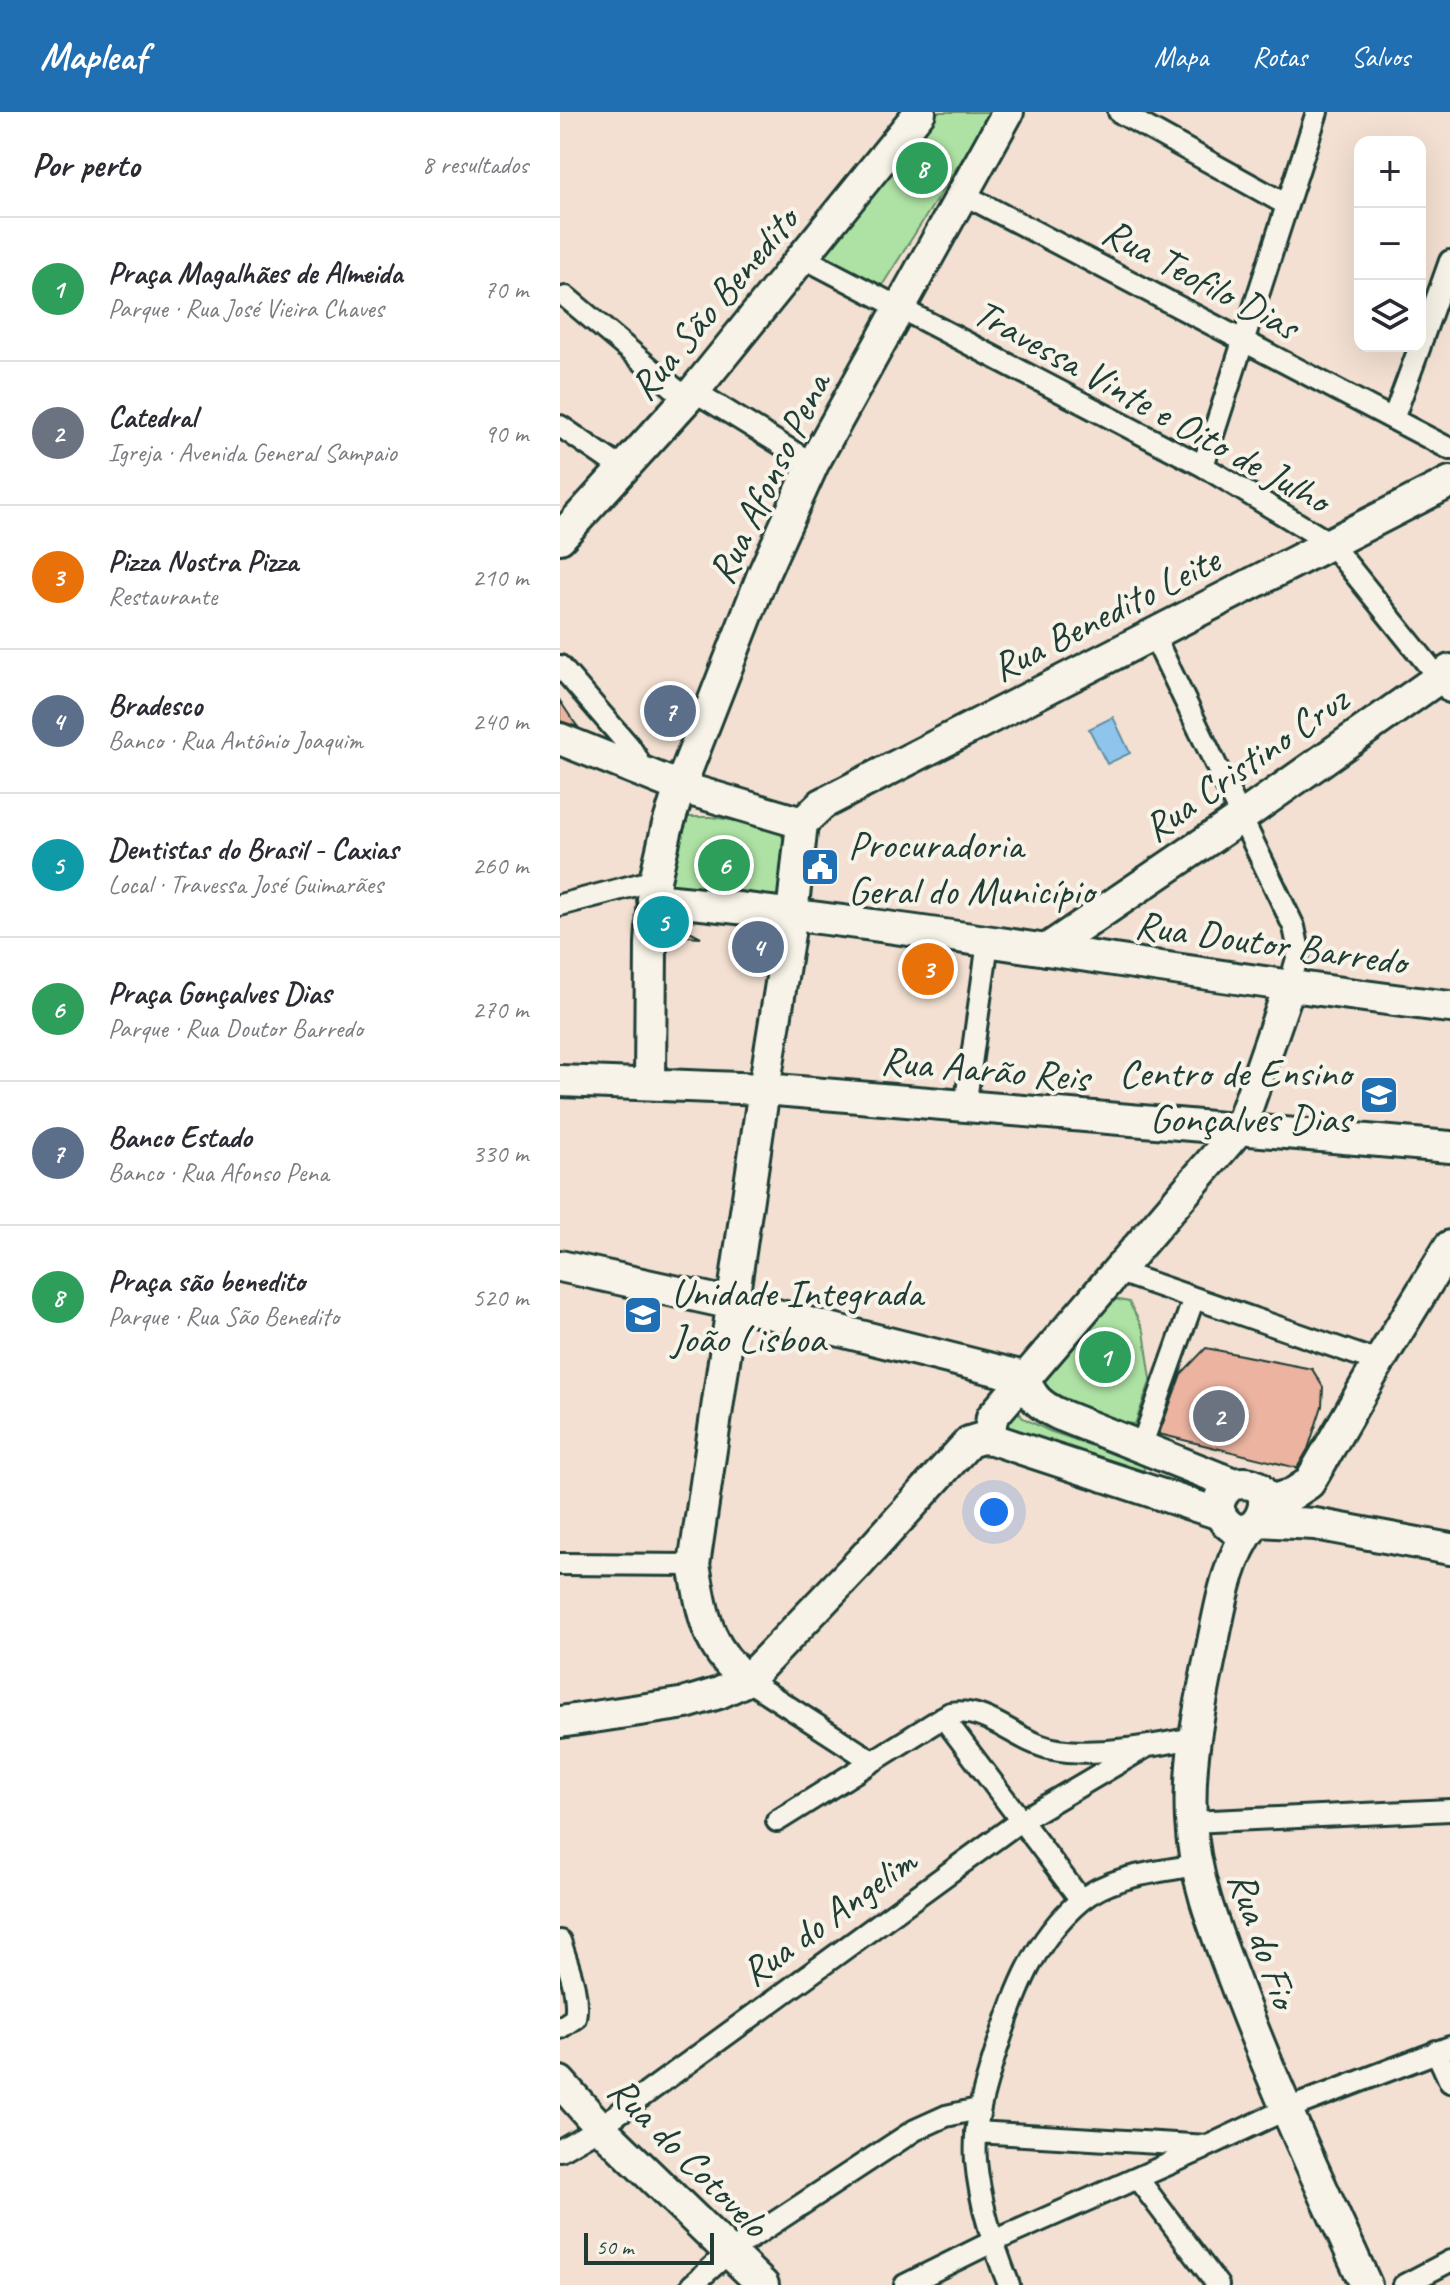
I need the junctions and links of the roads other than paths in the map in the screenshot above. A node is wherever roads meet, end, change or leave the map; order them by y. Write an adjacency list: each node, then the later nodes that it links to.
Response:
1 (1008, 112): 5 (street, Rua Afonso Pena)
2 (1119, 112): 6 (street)
3 (1317, 112): 6 (street)
4 (908, 116): 7 (street, Rua São Benedito)
5 (961, 193): 10 (street, Rua Afonso Pena); 12 (street, Rua Teofilo Dias)
6 (1287, 205): 12 (street)
7 (804, 258): 10 (street, Travessa Vinte e Oito de Julho); 14 (street, Rua São Benedito)
8 (1450, 261): 11 (street)
9 (566, 297): 14 (street)
10 (898, 309): 18 (street, Rua Afonso Pena); 19 (street, Travessa Vinte e Oito de Julho)
11 (1426, 328)
12 (1243, 341): 15 (street, Rua Teofilo Dias); 19 (street)
13 (1417, 352): 15 (street)
14 (691, 395): 18 (street); 20 (street, Rua São Benedito)
15 (1393, 419): 17 (street, Rua Teofilo Dias)
16 (560, 426): 20 (street)
17 (1450, 449)
18 (813, 464): 29 (street, Rua Afonso Pena)
19 (1203, 466): 23 (street, Travessa Vinte e Oito de Julho)
20 (624, 470): 22 (street, Rua São Benedito)
21 (1450, 482): 23 (street, Rua Benedito Leite)
22 (560, 538)
23 (1330, 543): 24 (street, Rua Benedito Leite); 26 (street, Travessa Vinte e Oito de Julho)
24 (1152, 632): 30 (street); 31 (street, Rua Benedito Leite)
25 (560, 666): 28 (street)
26 (1446, 680): 30 (street, Rua Cristino Cruz)
27 (560, 739): 28 (street)
28 (635, 770): 29 (street)
29 (680, 787): 31 (street); 32 (street, Rua Afonso Pena)
30 (1242, 817): 36 (street, Rua Cristino Cruz); 37 (street)
31 (802, 823): 34 (street)
32 (654, 890): 33 (street); 34 (street, Rua Doutor Barredo); 40 (street, Rua Afonso Pena)
33 (560, 905)
34 (792, 915): 35 (street, Rua Doutor Barredo); 41 (street)
35 (988, 942): 36 (street, Rua Doutor Barredo); 42 (street)
36 (1046, 950): 37 (street, Rua Doutor Barredo)
37 (1289, 987): 38 (street, Rua Doutor Barredo); 43 (street)
38 (1450, 1007)
39 (560, 1081): 40 (street, Rua Aarão Reis)
40 (650, 1084): 41 (street, Rua Aarão Reis)
41 (764, 1089): 42 (street, Rua Aarão Reis); 49 (street)
42 (965, 1107): 43 (street, Rua Aarão Reis)
43 (1240, 1128): 44 (street, Rua Aarão Reis); 47 (street)
44 (1450, 1147)
45 (1450, 1246): 50 (street)
46 (560, 1266): 49 (street)
47 (1119, 1272): 48 (street); 51 (street)
48 (1194, 1298): 50 (street); 53 (street)
49 (733, 1304): 51 (street); 57 (street)
50 (1379, 1362): 54 (street)
51 (1024, 1377): 52 (street); 53 (street)
52 (992, 1439): 54 (street); 58 (street)
53 (1141, 1447): 54 (street)
54 (1247, 1515): 55 (street); 61 (street, Rua do Fio)
55 (1450, 1549)
56 (560, 1564): 57 (street)
57 (694, 1565): 58 (street)
58 (747, 1680): 60 (street); 63 (street)
59 (943, 1717): 62 (street); 63 (street); 66 (street)
60 (560, 1722)
61 (1193, 1738): 62 (street); 67 (street, Rua do Fio)
62 (1144, 1748): 66 (street, Rua do Angelim)
63 (872, 1761): 65 (street)
64 (1450, 1810): 67 (street)
65 (777, 1821)
66 (1020, 1821): 69 (street); 77 (street, Rua do Angelim)
67 (1191, 1822): 68 (street, Rua do Fio)
68 (1196, 1865): 69 (street); 76 (street, Rua do Fio)
69 (1081, 1900): 75 (street)
70 (560, 1941): 71 (street)
71 (560, 2028)
72 (1443, 2049): 74 (street); 76 (street)
73 (560, 2082): 77 (street, Rua do Cotovelo)
74 (1450, 2082)
75 (978, 2109): 78 (street); 83 (street)
76 (1287, 2109): 79 (street); 90 (street, Rua do Fio)
77 (600, 2127): 80 (street, Rua do Angelim); 83 (street, Rua do Cotovelo)
78 (976, 2132): 79 (street); 82 (street)
79 (1208, 2146): 81 (street)
80 (560, 2150)
81 (1138, 2179): 82 (street); 89 (street)
82 (992, 2242): 87 (street); 88 (street)
83 (728, 2253): 85 (street); 86 (street, Rua do Cotovelo)
84 (1450, 2261): 91 (street)
85 (692, 2285)
86 (763, 2285)
87 (905, 2285)
88 (1009, 2285)
89 (1218, 2285)
90 (1366, 2285)
91 (1404, 2285)

